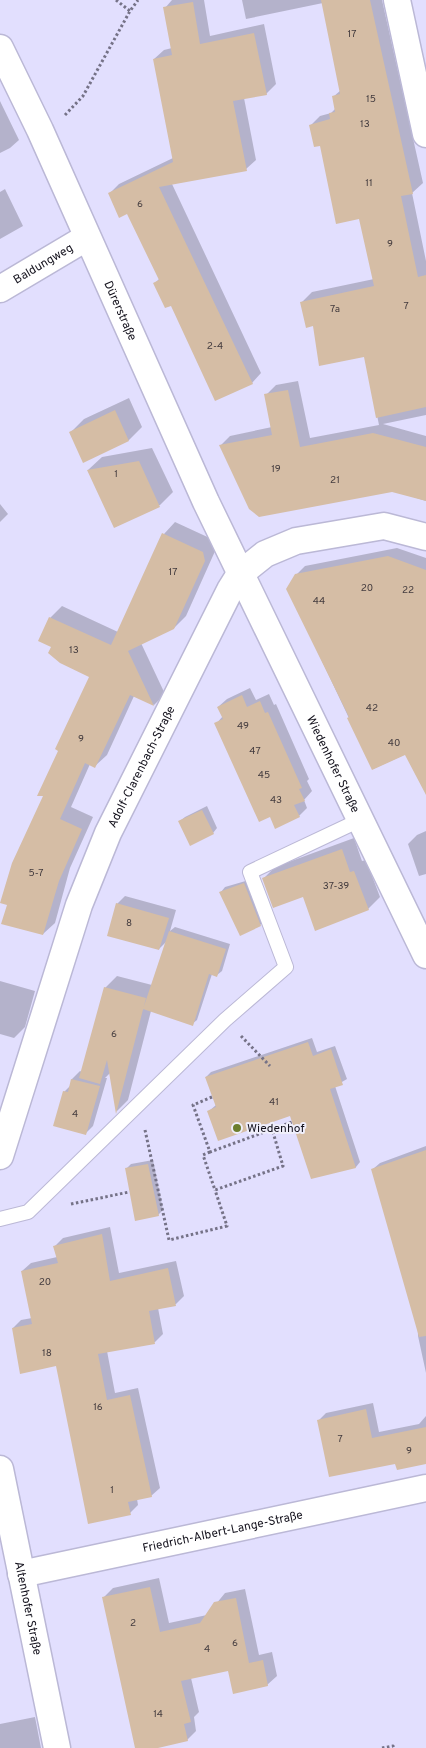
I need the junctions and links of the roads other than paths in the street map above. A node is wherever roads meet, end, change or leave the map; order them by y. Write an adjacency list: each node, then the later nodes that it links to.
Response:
1 (398, 0): 3 (street)
2 (0, 48): 4 (street, Dürerstraße)
3 (426, 134)
4 (86, 238): 5 (street, Baldungweg); 7 (street, Dürerstraße)
5 (0, 289)
6 (426, 537): 7 (street, Adolf-Clarenbach-Straße)
7 (240, 574): 8 (street, Wiedenhofer Straße); 10 (street, Adolf-Clarenbach-Straße)
8 (360, 820): 9 (street, Wiedenhofer Straße); 11 (lane)
9 (426, 955)
10 (0, 1156)
11 (0, 1219)
12 (0, 1469): 14 (street, Altenhofer Straße)
13 (426, 1488): 14 (street, Friedrich-Albert-Lange-Straße)
14 (21, 1574): 15 (street, Altenhofer Straße)
15 (58, 1748)

